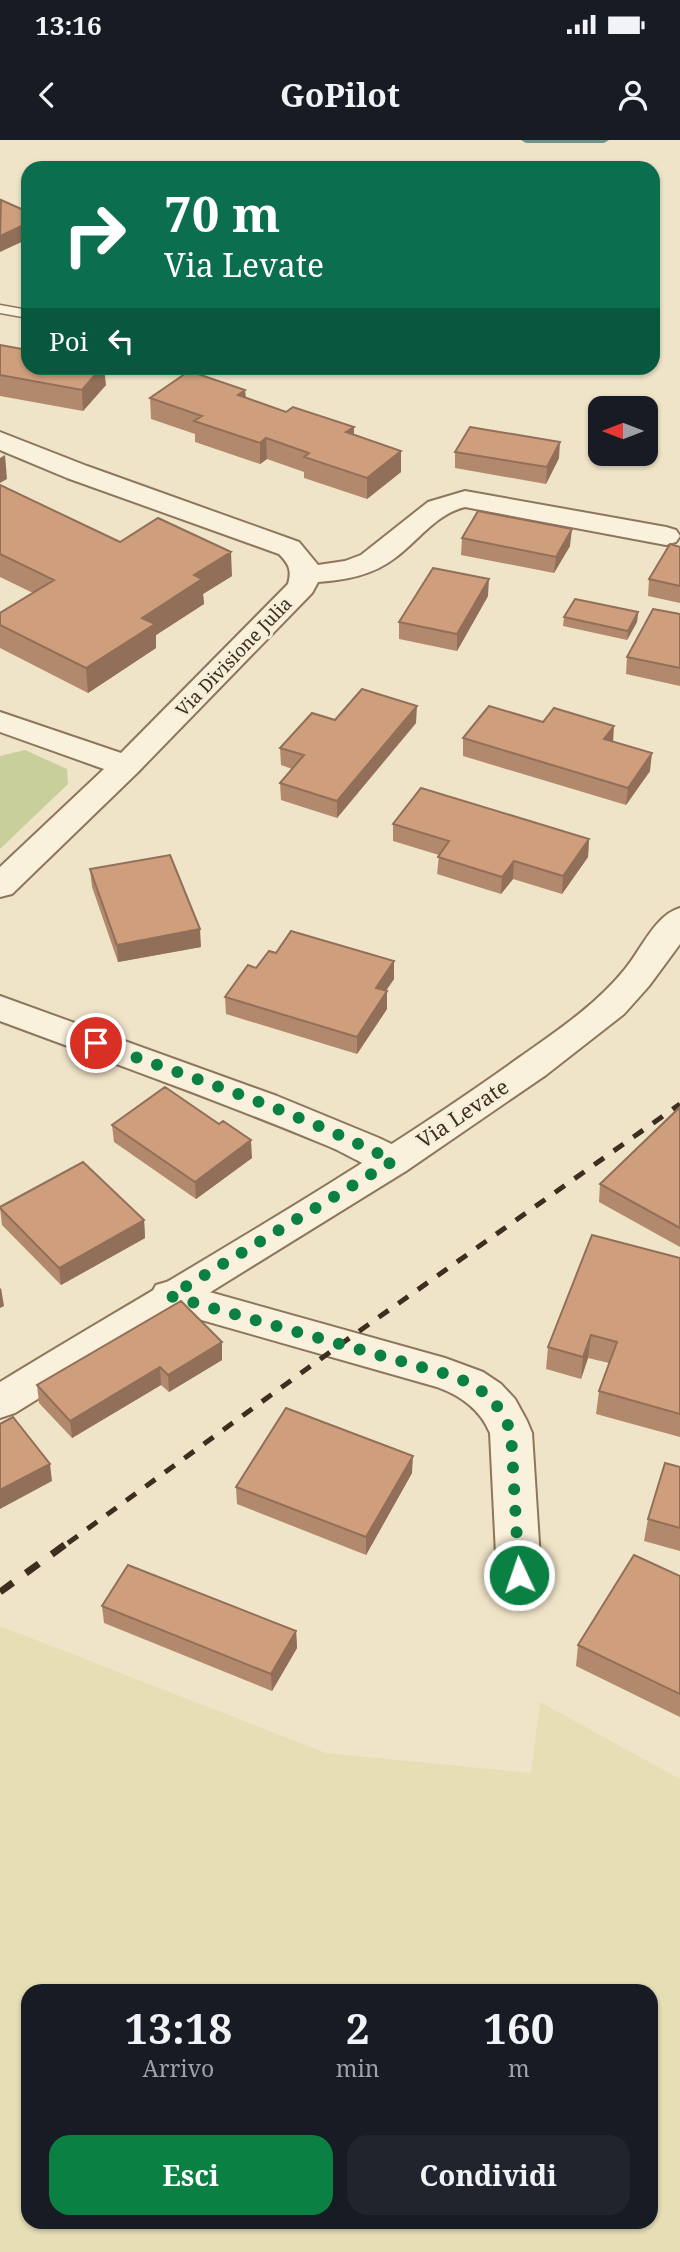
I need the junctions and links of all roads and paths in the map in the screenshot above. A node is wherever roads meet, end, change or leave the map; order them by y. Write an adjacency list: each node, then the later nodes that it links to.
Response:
1 (0, 309): 2 (lane)
2 (21, 313)
3 (0, 440): 5 (street)
4 (666, 536): 5 (street)
5 (307, 574): 7 (street, Via Divisione Julia)
6 (0, 721): 7 (street)
7 (126, 766): 8 (street, Via Divisione Julia)
8 (0, 886)
9 (680, 919): 11 (street, Via Levate)
10 (0, 1008): 11 (street)
11 (393, 1161): 12 (street, Via Levate)
12 (170, 1296): 13 (street, Via Levate); 14 (street)
13 (0, 1402)
14 (519, 1575)

